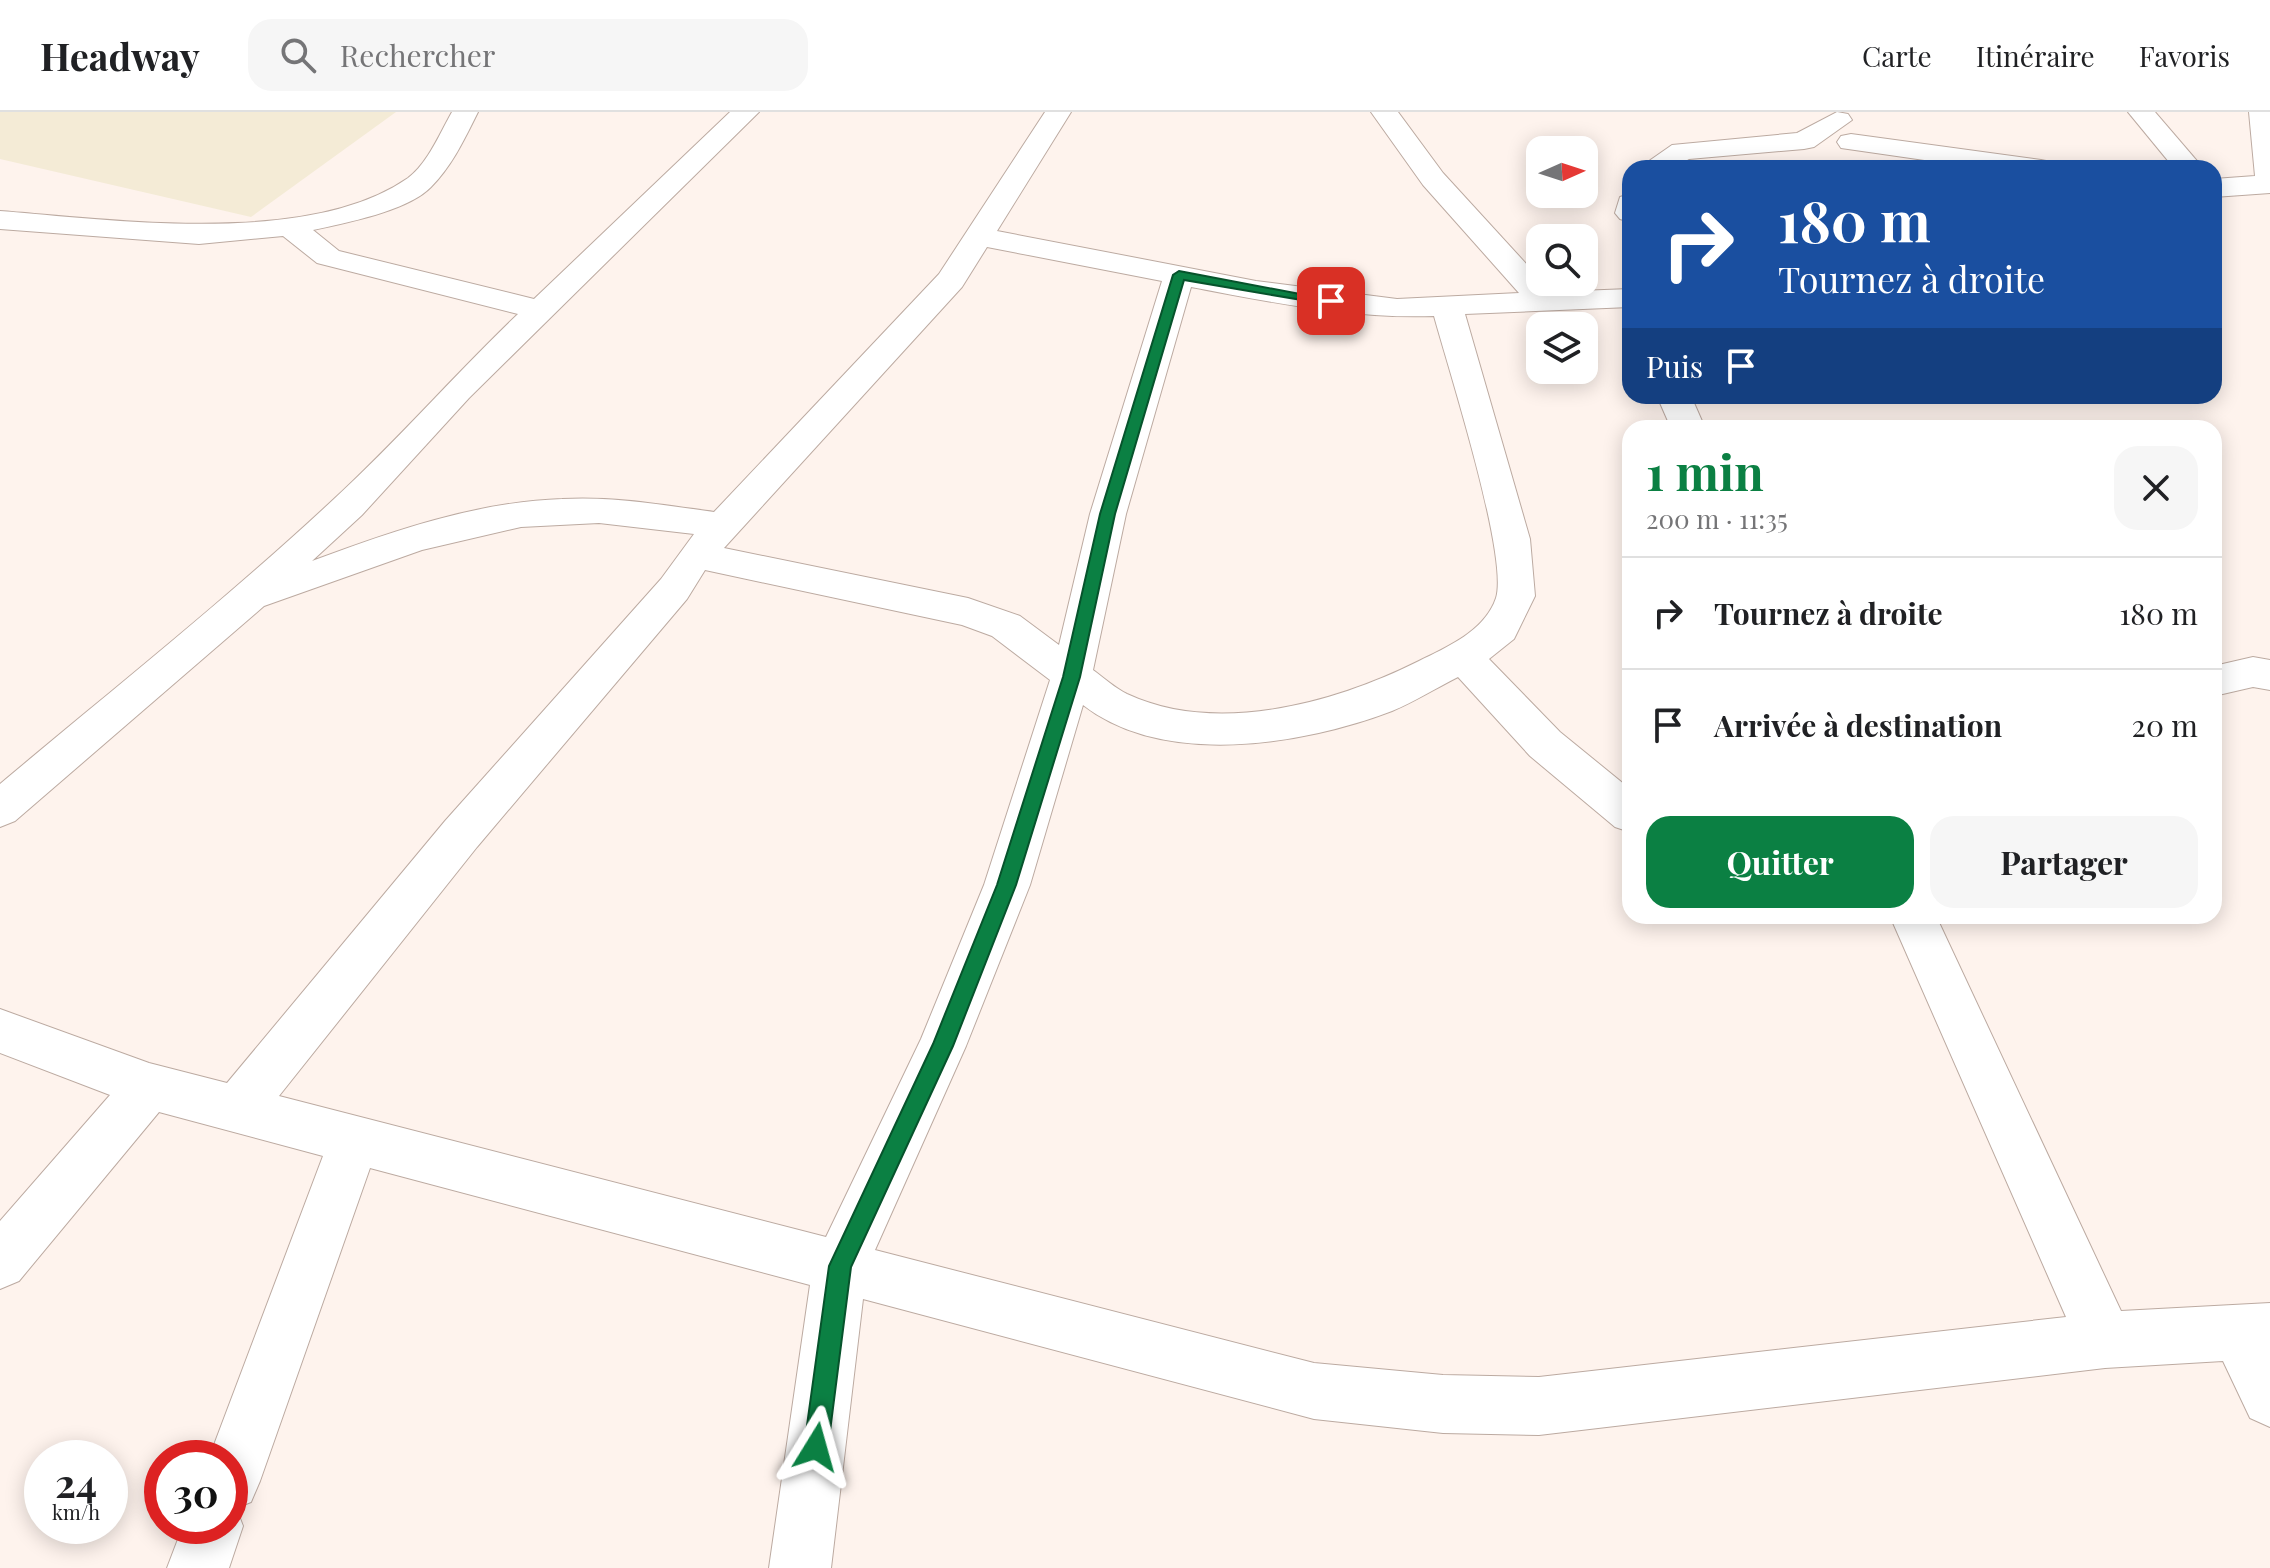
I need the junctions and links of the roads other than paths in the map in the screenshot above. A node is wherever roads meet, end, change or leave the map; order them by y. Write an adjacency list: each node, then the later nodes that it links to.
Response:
1 (465, 112): 15 (street)
2 (746, 112): 21 (street)
3 (1058, 112): 16 (street)
4 (1384, 112): 19 (street)
5 (2141, 112): 11 (street)
6 (2262, 112): 12 (street)
7 (1841, 125): 8 (street); 9 (street); 10 (street)
8 (1667, 160)
9 (1861, 160)
10 (2004, 160)
11 (2182, 160)
12 (2270, 184): 13 (street)
13 (2222, 187)
14 (0, 220): 15 (street)
15 (290, 226): 21 (street)
16 (979, 236): 17 (street); 22 (street)
17 (1179, 275): 20 (street); 27 (street)
18 (1622, 298): 19 (street)
19 (1545, 303): 20 (street)
20 (1448, 309): 25 (street)
21 (541, 310): 24 (street)
22 (721, 526): 23 (street); 24 (street)
23 (696, 555): 27 (street); 34 (street)
24 (245, 601): 30 (street)
25 (1463, 657): 27 (street); 29 (street)
26 (2270, 675): 28 (street)
27 (1071, 677): 37 (street)
28 (2222, 679)
29 (1622, 807)
30 (0, 809)
31 (1917, 924): 39 (street)
32 (0, 1031): 33 (street)
33 (149, 1086): 34 (street); 36 (street)
34 (239, 1107): 35 (street)
35 (354, 1141): 37 (street); 41 (street)
36 (0, 1262)
37 (840, 1266): 39 (street); 44 (street)
38 (2255, 1332): 39 (street); 40 (street)
39 (2105, 1340)
40 (2270, 1398)
41 (245, 1440)
42 (207, 1544): 43 (street)
43 (198, 1568)
44 (800, 1568)

